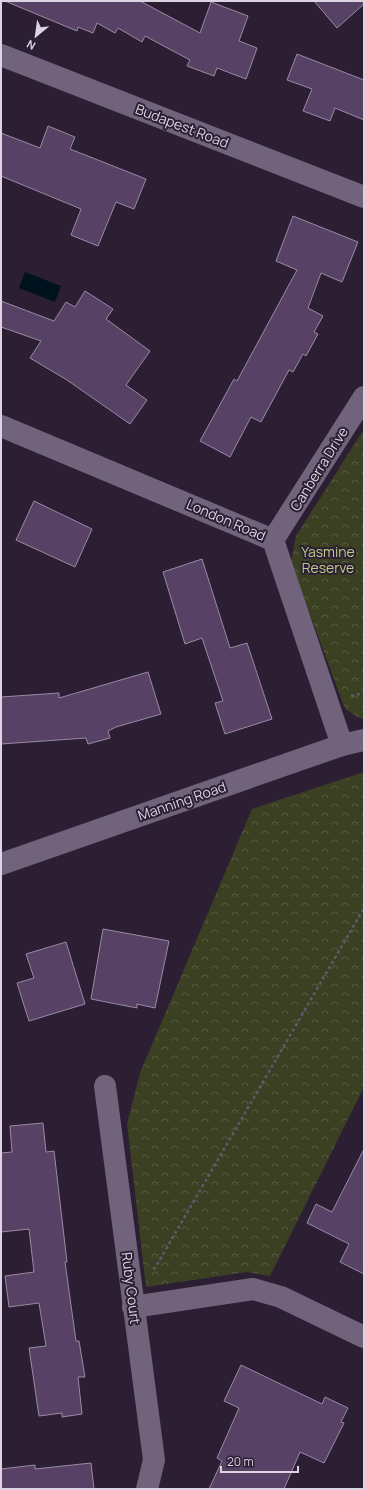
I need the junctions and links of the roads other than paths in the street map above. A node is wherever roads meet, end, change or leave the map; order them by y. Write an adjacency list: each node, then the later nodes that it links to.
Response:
1 (1, 55): 2 (street, Budapest Road)
2 (364, 197)
3 (364, 397): 5 (street, Canberra Drive)
4 (1, 426): 5 (street, London Road)
5 (274, 540): 7 (street, London Road)
6 (364, 740): 7 (street, Manning Road)
7 (342, 745): 8 (street, Manning Road)
8 (1, 864)
9 (105, 1086): 10 (street, Ruby Court)
10 (133, 1307): 11 (street); 12 (street, Ruby Court)
11 (364, 1337)
12 (147, 1489)

